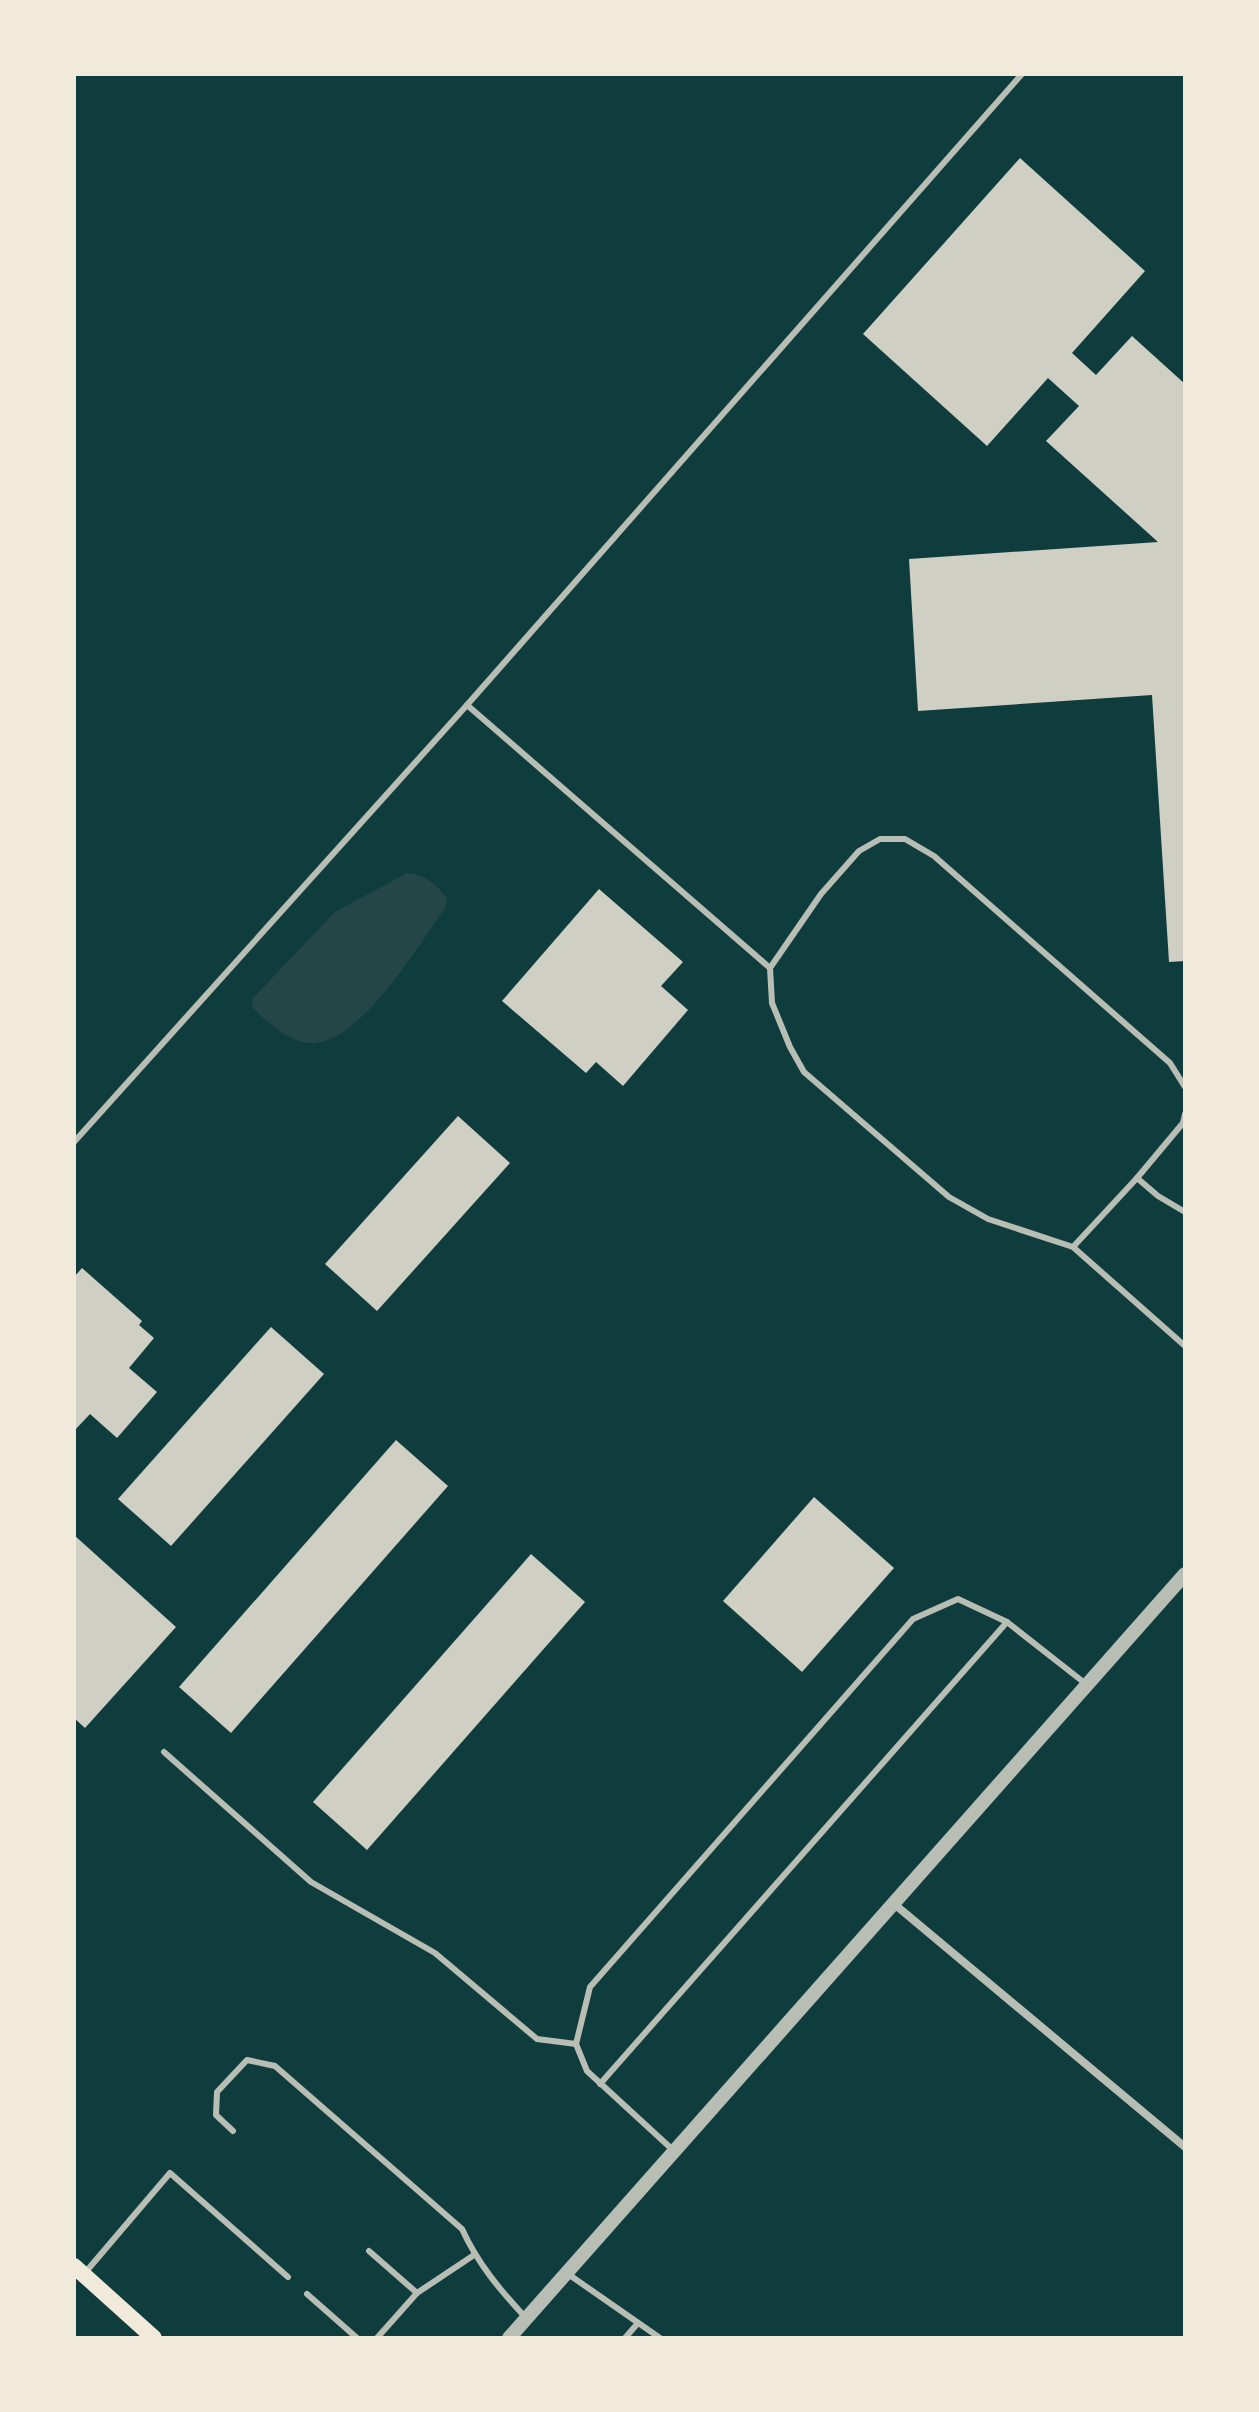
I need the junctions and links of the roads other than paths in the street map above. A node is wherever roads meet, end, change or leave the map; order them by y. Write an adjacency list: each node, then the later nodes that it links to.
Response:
1 (1022, 74): 2 (lane)
2 (467, 705): 3 (lane); 6 (lane)
3 (770, 968): 4 (lane); 9 (lane)
4 (1185, 1087)
5 (1185, 1114): 7 (lane)
6 (74, 1142)
7 (1137, 1178): 8 (lane); 9 (lane)
8 (1185, 1212)
9 (1073, 1247): 10 (lane)
10 (1185, 1346)
11 (1185, 1574): 13 (street)
12 (1007, 1622): 13 (lane); 16 (lane); 17 (lane)
13 (1086, 1684): 15 (street)
14 (164, 1752): 16 (lane)
15 (892, 1902): 19 (street); 20 (street)
16 (576, 2044): 17 (lane)
17 (600, 2084): 20 (lane)
18 (233, 2131): 22 (lane)
19 (1185, 2147)
20 (674, 2151): 24 (street)
21 (369, 2251): 26 (lane)
22 (474, 2255): 26 (lane); 28 (lane)
23 (79, 2270): 25 (lane); 30 (main road)
24 (567, 2273): 28 (street); 29 (lane)
25 (288, 2277)
26 (417, 2293): 32 (lane)
27 (307, 2294): 31 (lane)
28 (526, 2318): 33 (street)
29 (638, 2323): 34 (lane); 35 (lane)
30 (154, 2338)
31 (357, 2338)
32 (377, 2338)
33 (509, 2338)
34 (625, 2338)
35 (660, 2338)

